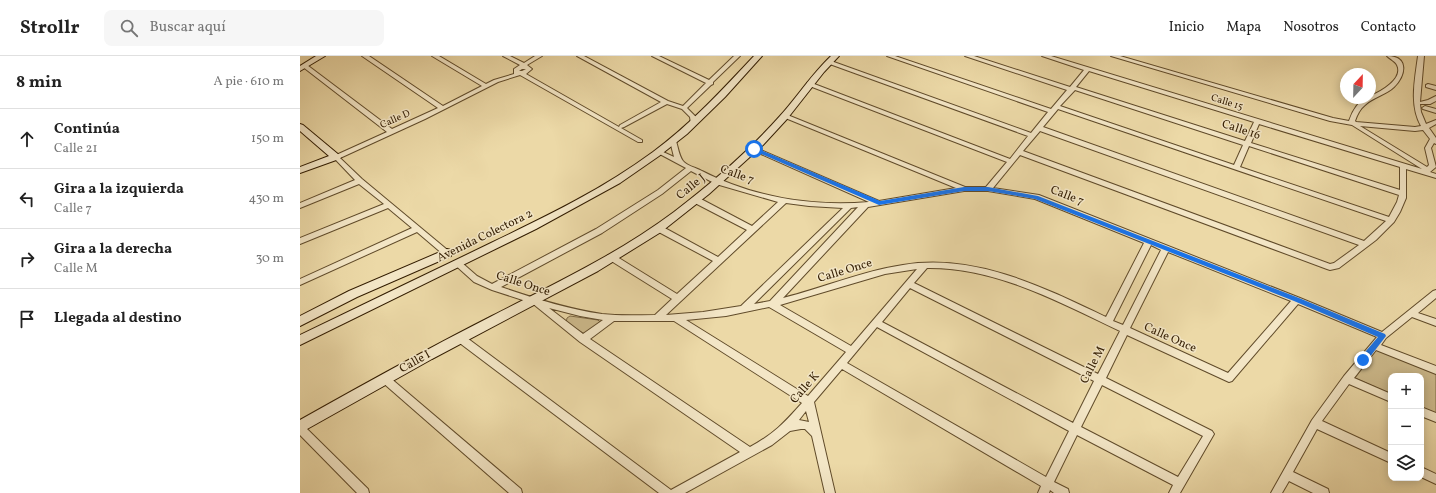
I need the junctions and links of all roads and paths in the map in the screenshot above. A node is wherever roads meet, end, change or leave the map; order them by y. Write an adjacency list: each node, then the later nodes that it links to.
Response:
1 (321, 56): 18 (street)
2 (365, 56): 30 (street)
3 (435, 56): 24 (street)
4 (506, 56): 20 (street)
5 (540, 56): 20 (street, Calle D); 21 (street, Calle D)
6 (580, 56): 29 (street)
7 (655, 56): 22 (street)
8 (726, 56): 16 (street)
9 (758, 56): 36 (street, Avenida Colectora 2)
10 (890, 56): 32 (street)
11 (968, 56): 27 (street, Calle 16)
12 (1045, 56): 19 (street, Calle 15)
13 (1114, 56): 37 (street)
14 (1390, 56): 37 (street)
15 (1421, 56): 42 (street)
16 (735, 58): 22 (street)
17 (832, 59): 23 (street, Calle J); 44 (street)
18 (302, 67): 43 (street)
19 (1088, 69): 27 (street); 35 (street, Calle 15)
20 (520, 70): 21 (street); 24 (street, Calle D); 39 (street)
21 (529, 70): 39 (street)
22 (711, 83): 31 (street)
23 (809, 84): 34 (street, Calle J); 52 (street)
24 (486, 86): 30 (street, Calle D)
25 (1428, 86): 26 (street)
26 (1436, 88)
27 (1073, 89): 32 (street); 47 (street, Calle 16)
28 (1436, 98): 33 (street)
29 (666, 102): 31 (street); 39 (street)
30 (442, 108): 43 (street, Calle D)
31 (684, 108): 36 (street)
32 (1055, 110): 41 (street); 56 (street)
33 (1436, 113): 38 (street)
34 (785, 116): 48 (street, Calle J); 63 (street)
35 (1257, 122): 47 (street); 54 (street, Calle 15)
36 (693, 123): 45 (street, Avenida Colectora 2)
37 (1354, 124): 42 (street); 58 (street)
38 (1435, 124): 42 (street)
39 (622, 126)
40 (300, 127): 51 (street)
41 (1039, 128): 44 (street); 79 (street)
42 (1424, 128): 46 (street)
43 (392, 132): 51 (street, Calle D)
44 (1033, 136): 50 (street)
45 (673, 141): 49 (street, Avenida Colectora 2); 53 (street)
46 (1434, 141): 58 (street)
47 (1248, 143): 56 (street); 65 (street, Calle 16)
48 (754, 149): 62 (street, Calle J); 68 (street)
49 (659, 152): 53 (street, Calle 7); 84 (street, Avenida Colectora 2)
50 (1019, 152): 52 (street); 79 (street)
51 (336, 157): 57 (street, Calle D); 61 (street)
52 (1010, 161): 64 (street)
53 (680, 162): 55 (street, Calle 7)
54 (1403, 166): 58 (street, Calle 15); 65 (street)
55 (691, 168): 62 (street, Calle 7); 88 (street)
56 (1236, 168): 73 (street)
57 (300, 170)
58 (1426, 171): 59 (street); 60 (street)
59 (1436, 171)
60 (1436, 176)
61 (360, 181): 69 (street); 71 (street)
62 (718, 182): 66 (street, Calle J); 67 (street, Calle 7)
63 (964, 189): 64 (street, Calle 7); 68 (street, Calle 7)
64 (988, 189): 78 (street, Calle 7)
65 (1402, 193): 73 (street)
66 (696, 200): 74 (street, Calle J); 76 (street)
67 (784, 201): 72 (street, Calle 7); 76 (street)
68 (879, 204): 70 (street, Calle 7)
69 (389, 205): 75 (street); 77 (street)
70 (865, 205): 72 (street, Calle 7); 93 (street)
71 (300, 206)
72 (848, 206): 94 (street)
73 (1391, 220): 79 (street)
74 (658, 228): 82 (street, Calle J); 83 (street)
75 (418, 229): 81 (street); 86 (street)
76 (753, 230): 83 (street)
77 (300, 241)
78 (1150, 241): 80 (street, Calle 7); 100 (street)
79 (1365, 244)
80 (1166, 248): 92 (street, Calle 7); 103 (street, Calle M)
81 (446, 253): 99 (street, Avenida Colectora 2)
82 (611, 257): 90 (street); 91 (street, Calle J)
83 (719, 261): 90 (street)
84 (458, 264): 88 (street, Calle Once); 107 (street, Avenida Colectora 2)
85 (925, 265): 87 (street, Calle K); 93 (street, Calle Once); 100 (street, Calle Once)
86 (300, 282)
87 (909, 284): 101 (street, Calle K); 114 (street)
88 (493, 287): 91 (street, Calle Once)
89 (1436, 293): 95 (street)
90 (678, 298): 96 (street)
91 (532, 300): 98 (street, Calle Once); 105 (street, Calle I); 106 (street)
92 (1297, 300): 103 (street, Calle Once); 104 (street, Calle 7)
93 (772, 304): 94 (street, Calle Once); 109 (street)
94 (744, 309): 97 (street, Calle Once)
95 (1412, 314): 102 (street); 104 (street)
96 (658, 317): 97 (street, Calle Once); 98 (street, Calle Once)
97 (674, 317): 116 (street)
98 (612, 318): 106 (street)
99 (300, 321)
100 (1108, 322): 103 (street, Calle Once)
101 (876, 323): 109 (street, Calle K); 122 (street)
102 (1436, 323)
103 (1125, 330): 114 (street, Calle M)
104 (1383, 336): 108 (street)
105 (460, 338): 112 (street, Calle I); 133 (street)
106 (583, 339): 124 (street)
107 (300, 340)
108 (1375, 346): 111 (street); 113 (street)
109 (852, 351): 110 (street, Calle K)
110 (842, 364): 116 (street, Calle K); 130 (street)
111 (1436, 370)
112 (385, 379): 120 (street, Calle I); 132 (street)
113 (1347, 379): 115 (street); 119 (street)
114 (1100, 380): 122 (street, Calle M); 129 (street)
115 (1388, 397)
116 (810, 402): 121 (street, Calle K); 123 (street)
117 (1424, 412): 118 (street)
118 (1436, 418)
119 (1315, 423): 125 (street); 127 (street)
120 (300, 427): 131 (street)
121 (787, 427): 123 (street); 124 (street, Calle K)
122 (1075, 429): 129 (street); 130 (street, Calle M)
123 (818, 438): 135 (street)
124 (749, 452): 134 (street, Calle K)
125 (1388, 457)
126 (1424, 473): 128 (street)
127 (1286, 474): 139 (street); 140 (street)
128 (1436, 479)
129 (1180, 483): 138 (street)
130 (1048, 484): 136 (street, Calle M); 137 (street)
131 (364, 493)
132 (517, 493)
133 (668, 493)
134 (675, 493)
135 (830, 493)
136 (1043, 493)
137 (1064, 493)
138 (1174, 493)
139 (1276, 493)
140 (1324, 493)

